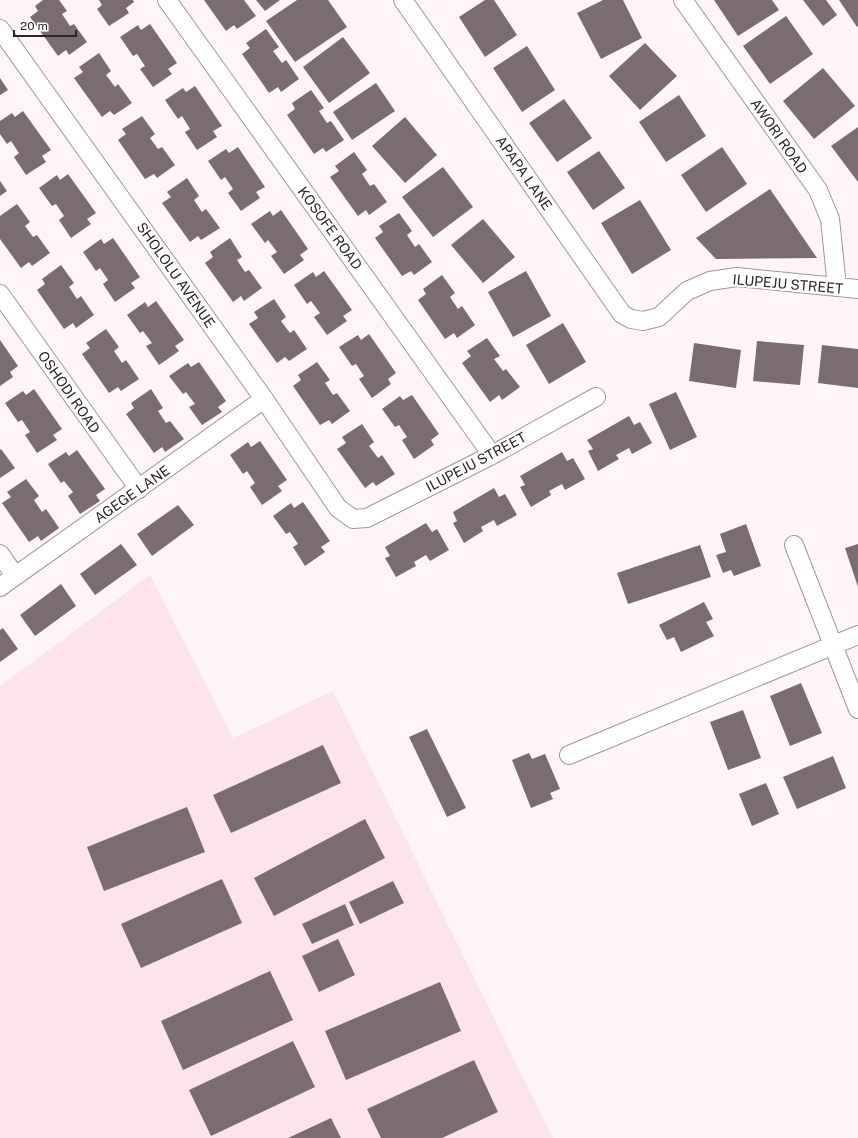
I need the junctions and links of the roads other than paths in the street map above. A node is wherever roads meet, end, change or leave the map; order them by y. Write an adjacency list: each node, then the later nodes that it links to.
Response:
1 (167, 0): 11 (street, KOSOFE ROAD)
2 (404, 0): 8 (street, APAPA LANE)
3 (683, 0): 5 (street, AWORI ROAD)
4 (0, 29): 10 (street, SHOLOLU AVENUE)
5 (837, 287): 6 (street, ILUPEJU STREET); 8 (street, ILUPEJU STREET)
6 (858, 290)
7 (0, 294): 12 (street, OSHODI ROAD)
8 (659, 317)
9 (596, 396): 11 (street, ILUPEJU STREET)
10 (264, 399): 12 (street, AGEGE LANE); 13 (street, SHOLOLU AVENUE)
11 (492, 455): 13 (street, ILUPEJU STREET)
12 (139, 490): 16 (street, AGEGE LANE)
13 (353, 519)
14 (794, 545): 19 (street)
15 (0, 554): 16 (street)
16 (15, 576): 17 (street, AGEGE LANE)
17 (0, 587)
18 (858, 635): 19 (street)
19 (832, 645): 20 (street); 21 (street)
20 (858, 709)
21 (568, 755)

